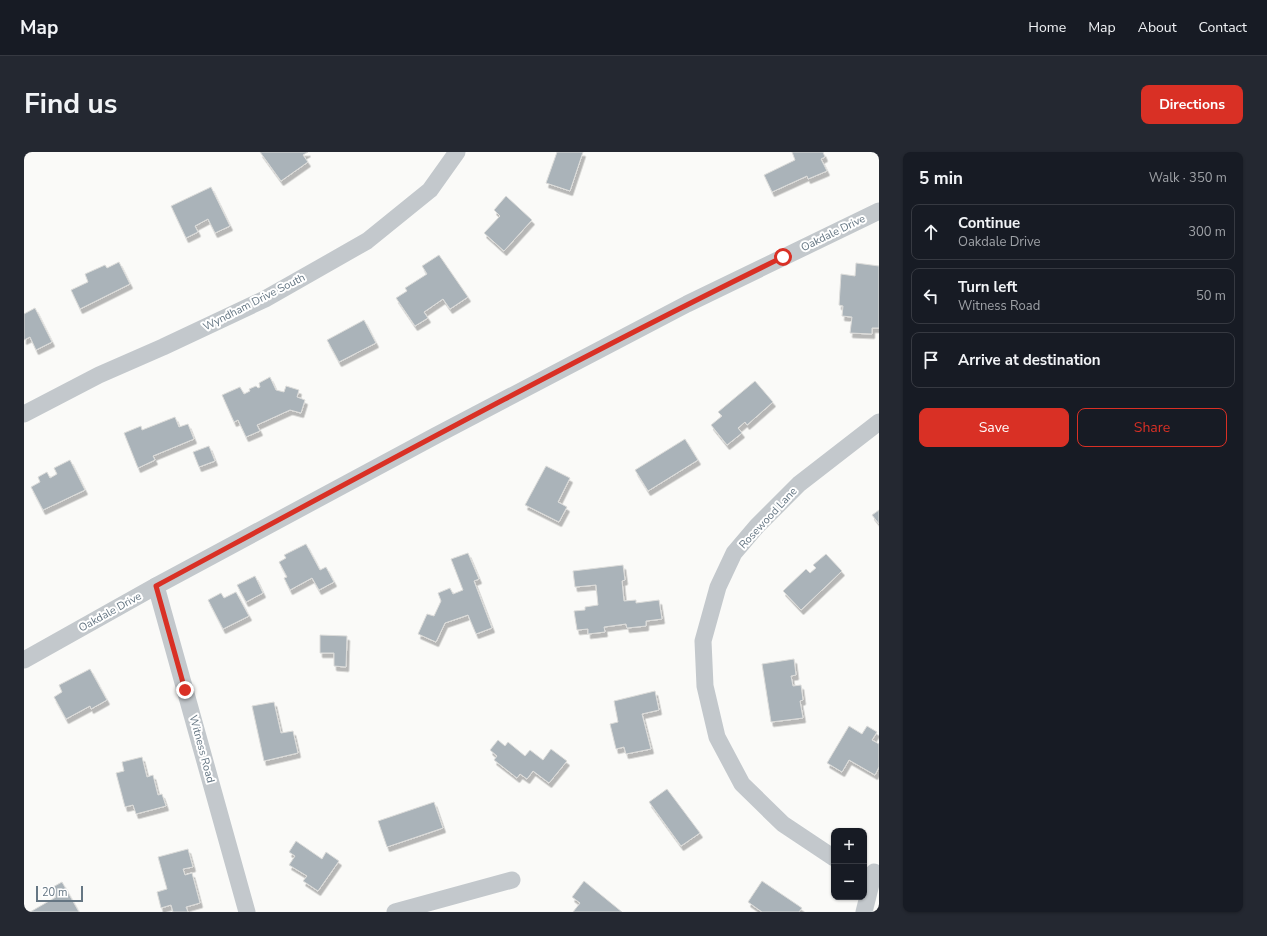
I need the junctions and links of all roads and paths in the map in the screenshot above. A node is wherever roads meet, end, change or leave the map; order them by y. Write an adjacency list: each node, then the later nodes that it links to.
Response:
1 (457, 152): 3 (street, Wyndham Drive South)
2 (879, 211): 5 (street, Oakdale Drive)
3 (24, 414)
4 (879, 422): 7 (street, Rosewood Lane)
5 (156, 586): 6 (street, Oakdale Drive); 10 (street, Witness Road)
6 (24, 660)
7 (831, 856)
8 (872, 871): 12 (street)
9 (512, 880): 11 (street)
10 (247, 912)
11 (395, 912)
12 (864, 912)

